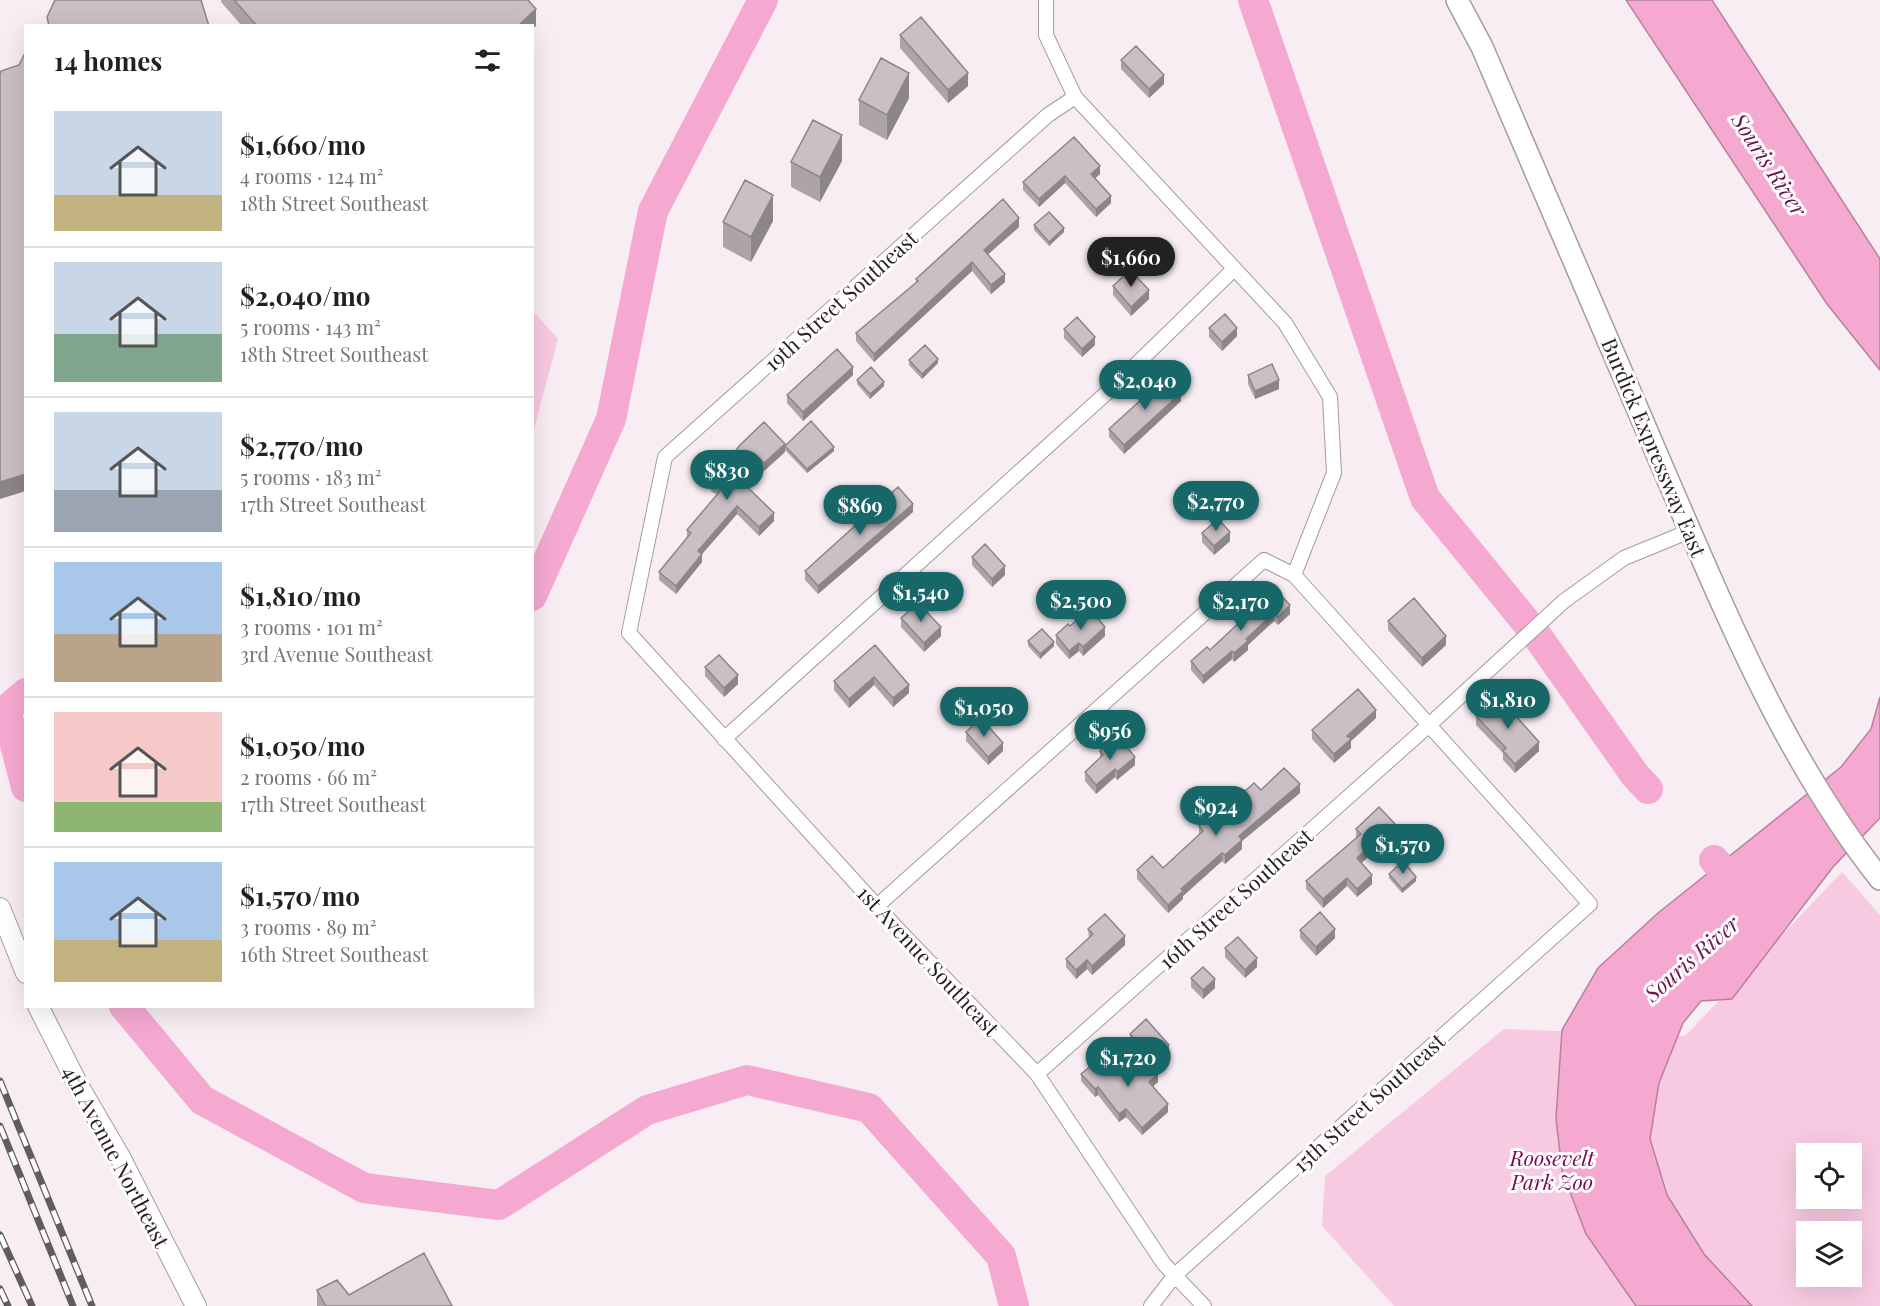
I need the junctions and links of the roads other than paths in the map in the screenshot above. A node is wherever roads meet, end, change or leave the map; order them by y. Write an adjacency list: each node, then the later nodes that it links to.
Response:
1 (1046, 0): 3 (street)
2 (1457, 0): 5 (main road, Burdick Expressway East)
3 (1076, 97): 4 (street); 7 (street, 19th Street Southeast)
4 (1234, 269): 6 (street); 9 (street)
5 (1690, 531): 8 (street, 16th Street Southeast); 10 (main road, Burdick Expressway East)
6 (1294, 575): 8 (street); 11 (street)
7 (629, 633): 9 (street, 1st Avenue Southeast)
8 (1428, 726): 15 (street, 16th Street Southeast); 16 (street, 15th Street Southeast)
9 (724, 739): 11 (street, 1st Avenue Southeast)
10 (1880, 879)
11 (877, 906): 15 (street, 1st Avenue Southeast)
12 (0, 908): 13 (street)
13 (24, 969)
14 (39, 1008): 17 (street, 4th Avenue Northeast)
15 (1037, 1074): 16 (street, 1st Avenue Southeast)
16 (1174, 1275): 18 (street, 15th Street Southeast); 19 (street, 1st Avenue Southeast)
17 (196, 1306)
18 (1151, 1306)
19 (1204, 1306)

